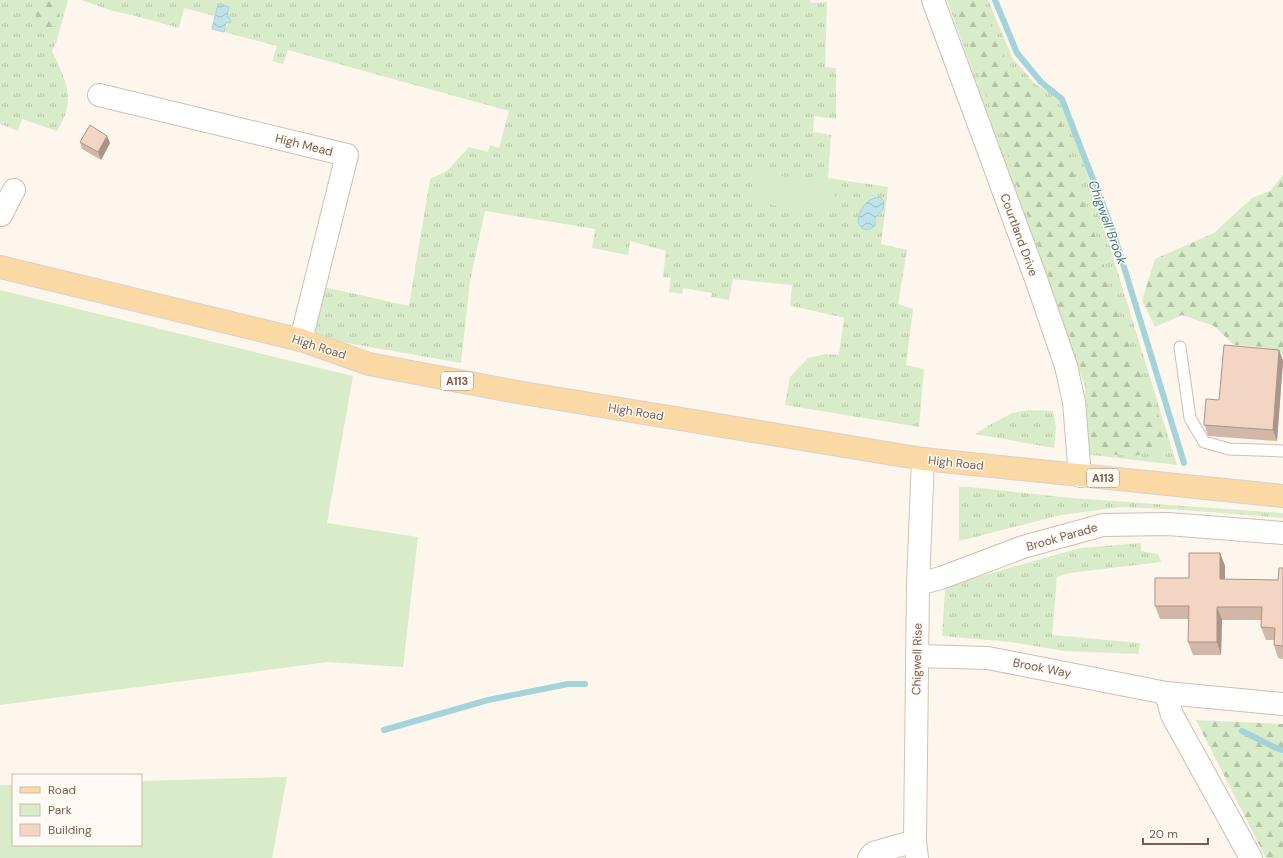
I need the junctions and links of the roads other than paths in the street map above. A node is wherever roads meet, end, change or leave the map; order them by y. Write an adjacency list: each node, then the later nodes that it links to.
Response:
1 (933, 0): 8 (street, Courtland Drive)
2 (99, 95): 4 (street, High Mead)
3 (0, 267): 4 (main road, High Road / A113)
4 (301, 340): 7 (main road, High Road / A113)
5 (1180, 347): 6 (lane)
6 (1283, 451)
7 (922, 459): 8 (main road, High Road / A113); 11 (street, Chigwell Rise)
8 (1080, 476): 9 (main road, High Road / A113)
9 (1283, 496)
10 (1283, 533): 11 (street, Brook Parade)
11 (918, 584): 12 (street, Chigwell Rise)
12 (917, 656): 13 (street, Brook Way); 15 (street, Chigwell Rise)
13 (1166, 693): 14 (street, Brook Way); 17 (street)
14 (1283, 704)
15 (916, 850): 16 (street)
16 (869, 858)
17 (1251, 858)

